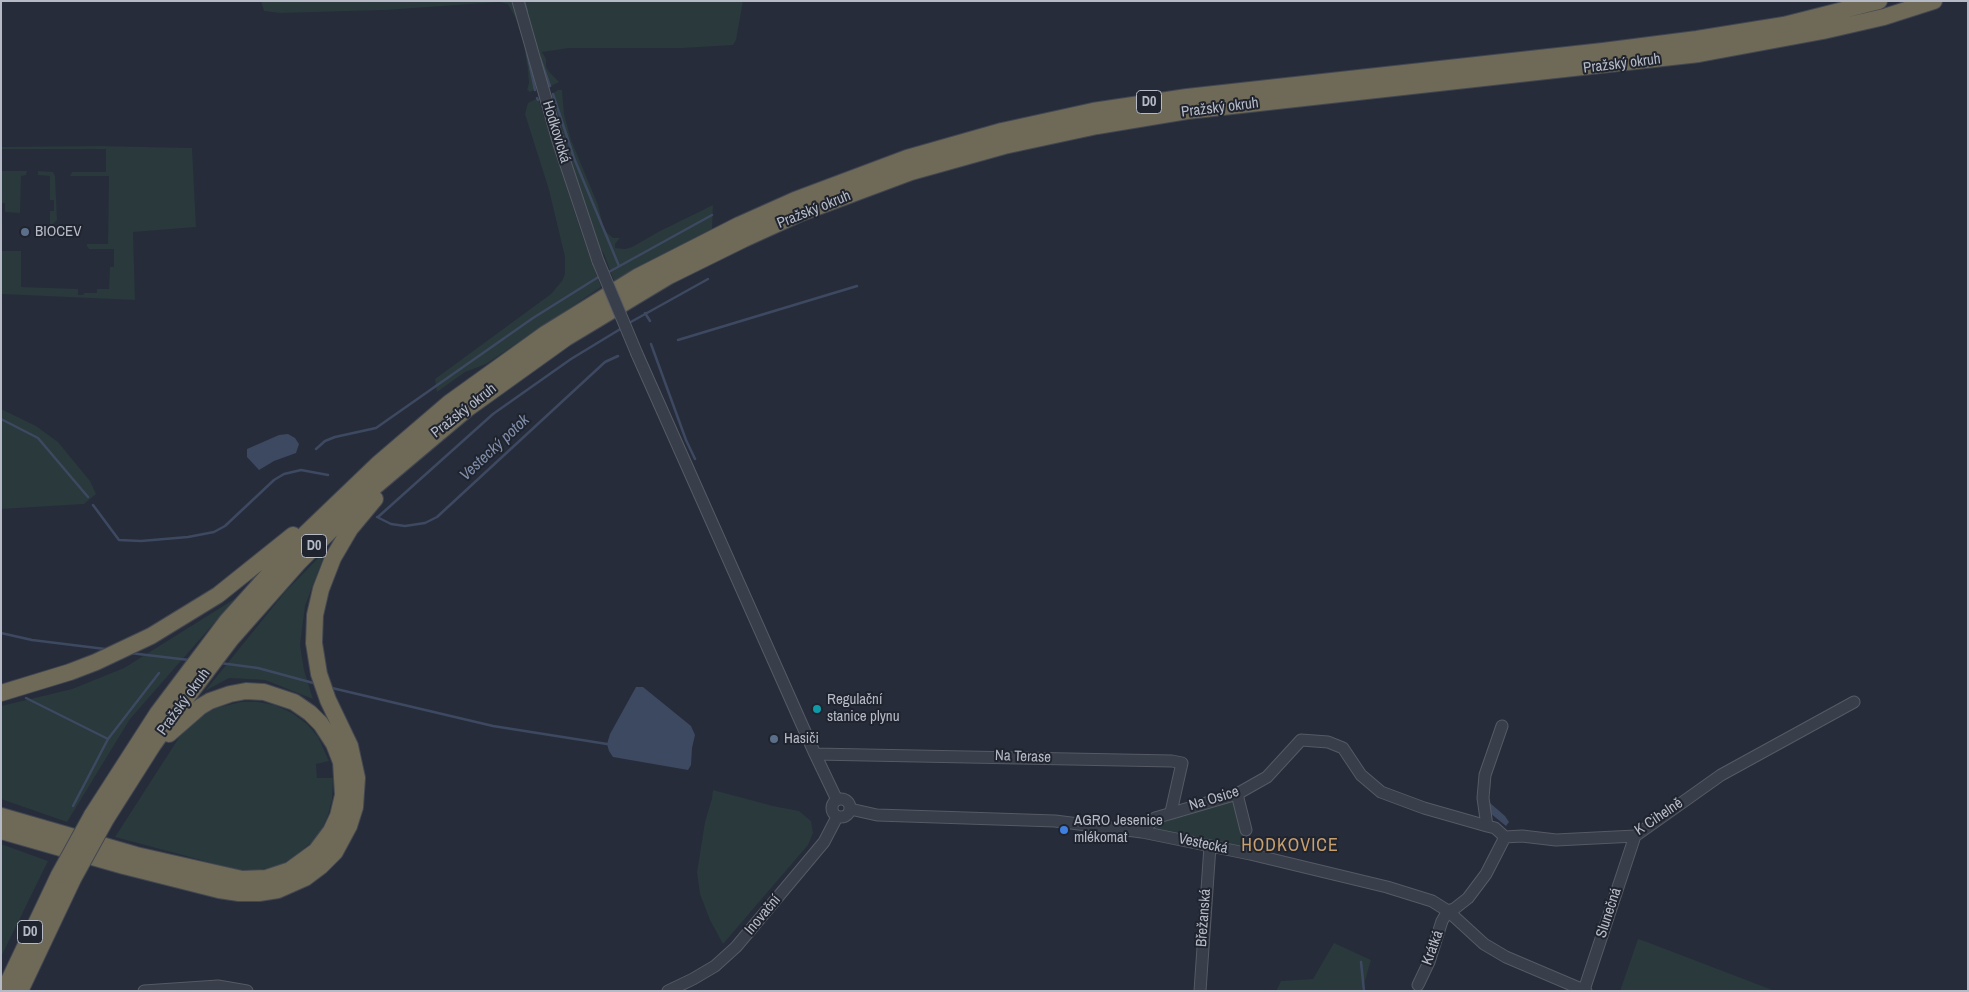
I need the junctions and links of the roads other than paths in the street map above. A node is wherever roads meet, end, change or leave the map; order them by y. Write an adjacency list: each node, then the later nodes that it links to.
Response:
1 (518, 1): 4 (street, Hodkovická, bridge)
2 (1879, 1): 6 (highway, Pražský okruh / D0)
3 (1934, 1): 5 (highway, Pražský okruh / D0)
4 (637, 354): 10 (street, Vestecká)
5 (418, 448): 11 (highway, Pražský okruh / D0); 21 (highway)
6 (346, 493): 7 (highway); 17 (highway, Pražský okruh / D0)
7 (1, 693)
8 (1854, 702): 23 (street, K Cihelně)
9 (1502, 726): 19 (street)
10 (814, 754): 13 (street, Vestecká); 15 (street, Na Terase)
11 (134, 773): 16 (highway); 17 (highway, Pražský okruh / D0)
12 (1237, 794): 15 (street, Na Osice); 19 (street, Na Osice); 20 (street, Vestecká)
13 (837, 800): 14 (street, Vestecká); 18 (street, Vestecká)
14 (850, 809): 18 (street); 22 (street, Vestecká)
15 (1171, 812): 22 (street, Na Osice)
16 (1, 816)
17 (99, 817): 26 (highway, Pražský okruh / D0, bridge)
18 (837, 817): 34 (street, Inovační)
19 (1487, 826): 24 (street, Na Osice)
20 (1246, 830)
21 (1, 831)
22 (1142, 832): 25 (street, Vestecká)
23 (1635, 836): 24 (street, K Cihelně); 29 (street, Slunečná)
24 (1505, 837): 27 (street)
25 (1210, 846): 27 (street, Vestecká); 35 (street, Břežanská)
26 (66, 877): 30 (highway, Pražský okruh / D0); 31 (highway, Pražský okruh / D0)
27 (1448, 911): 28 (street, Krátká); 29 (street, Vestecká)
28 (1418, 985)
29 (1585, 990)
30 (4, 991)
31 (20, 991)
32 (144, 991): 33 (street)
33 (247, 991)
34 (668, 991)
35 (1200, 991)

